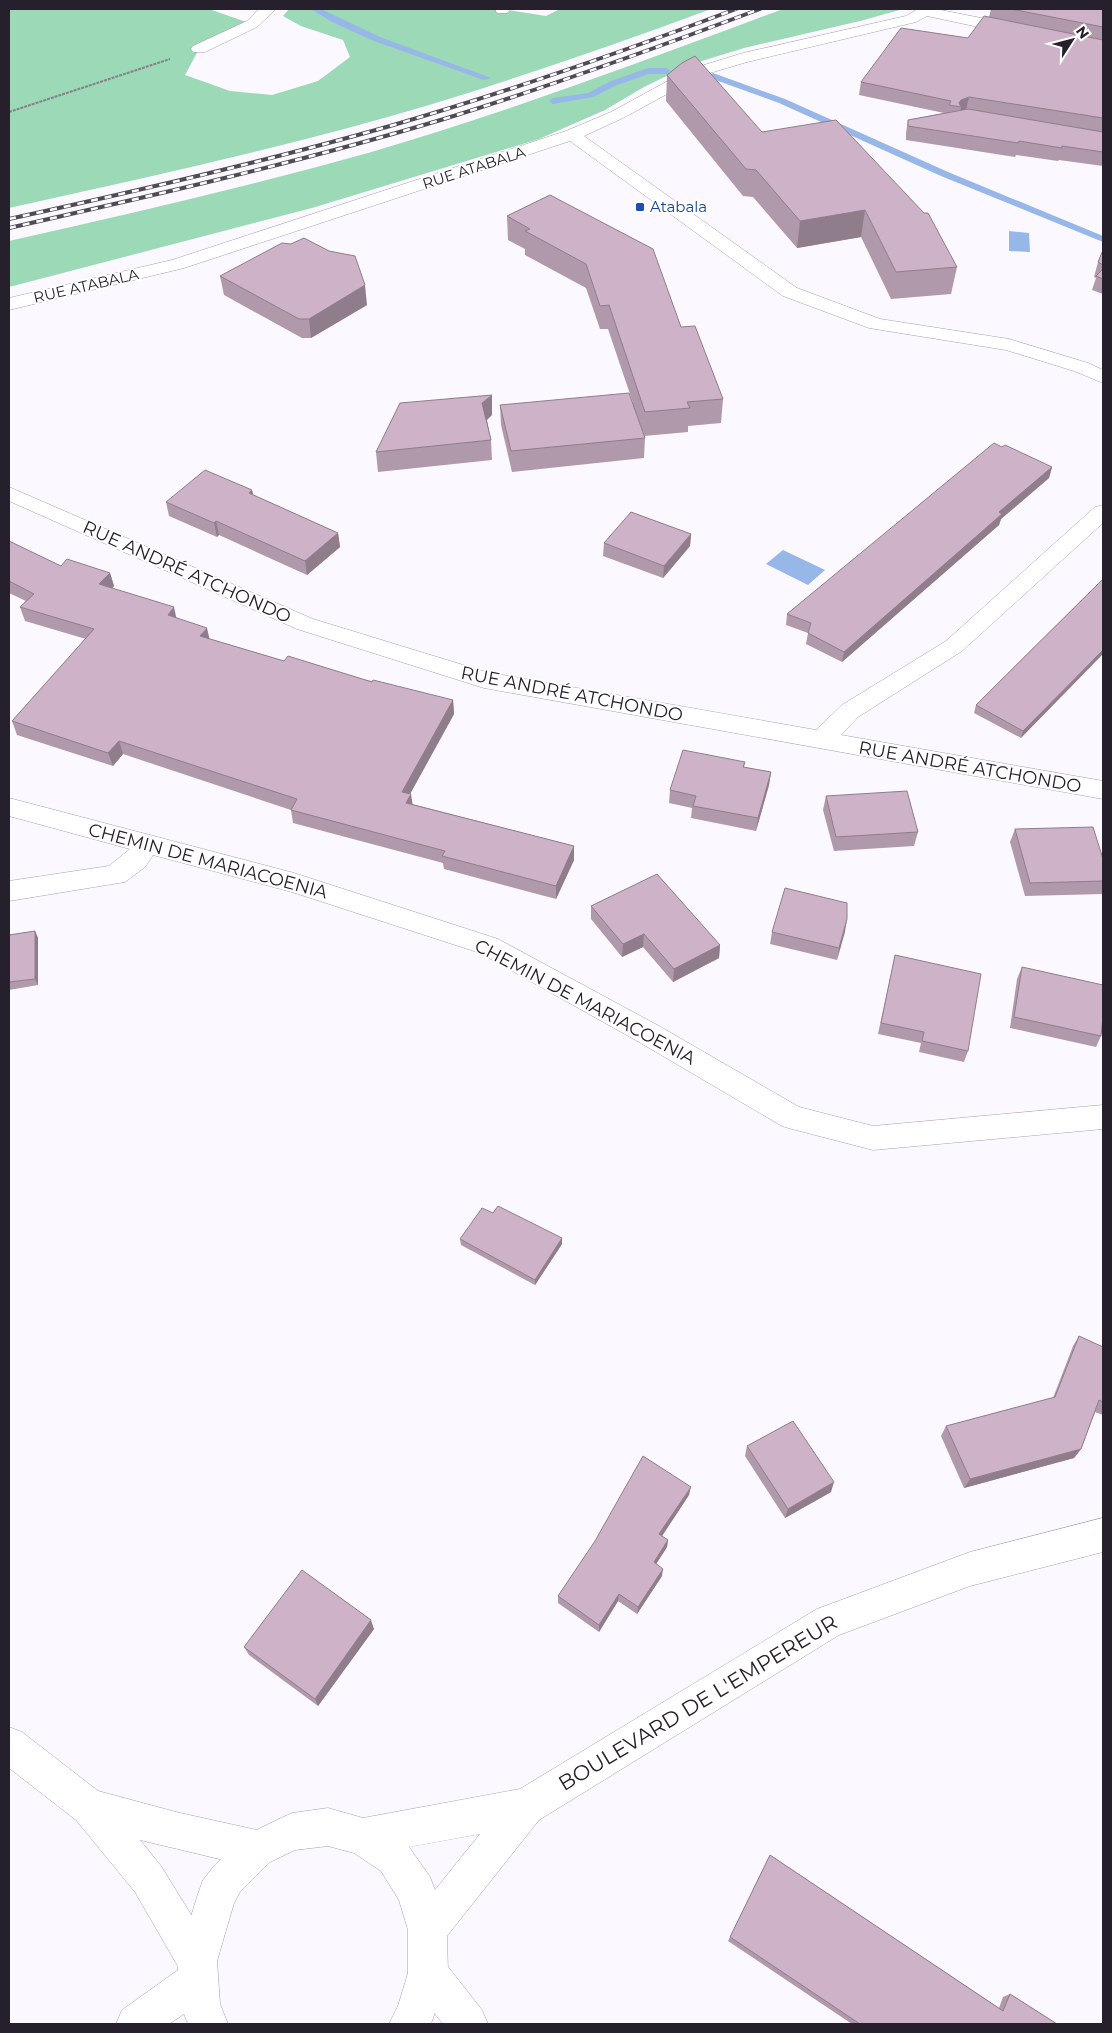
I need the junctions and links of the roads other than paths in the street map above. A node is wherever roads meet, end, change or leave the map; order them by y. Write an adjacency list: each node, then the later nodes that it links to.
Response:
1 (268, 9): 4 (street)
2 (927, 10): 3 (street); 5 (street, RUE ATABALA)
3 (1028, 32)
4 (199, 49)
5 (572, 135): 6 (street, RUE ATABALA); 7 (street)
6 (9, 304)
7 (1103, 378)
8 (9, 493): 10 (street, RUE ANDRÉ ATCHONDO)
9 (1103, 512): 10 (street)
10 (820, 741): 11 (street, RUE ANDRÉ ATCHONDO)
11 (1103, 790)
12 (9, 807): 13 (street, CHEMIN DE MARIACOENIA)
13 (147, 844): 14 (street); 15 (street, CHEMIN DE MARIACOENIA)
14 (9, 891)
15 (1103, 1118)
16 (1103, 1535): 19 (street, BOULEVARD DE L'EMPEREUR)
17 (9, 1745): 18 (street)
18 (89, 1807): 21 (street); 23 (street)
19 (526, 1807): 20 (street, BOULEVARD DE L'EMPEREUR); 22 (street, BOULEVARD DE L'EMPEREUR)
20 (364, 1837): 21 (street, BOULEVARD DE L'EMPEREUR); 22 (street, BOULEVARD DE L'EMPEREUR)
21 (257, 1849): 23 (street, BOULEVARD DE L'EMPEREUR)
22 (427, 1930): 24 (street, BOULEVARD DE L'EMPEREUR)
23 (197, 1970): 25 (street); 26 (street, BOULEVARD DE L'EMPEREUR)
24 (428, 1973): 27 (street, BOULEVARD DE L'EMPEREUR); 28 (street)
25 (136, 2024)
26 (208, 2024)
27 (409, 2024)
28 (468, 2024)

